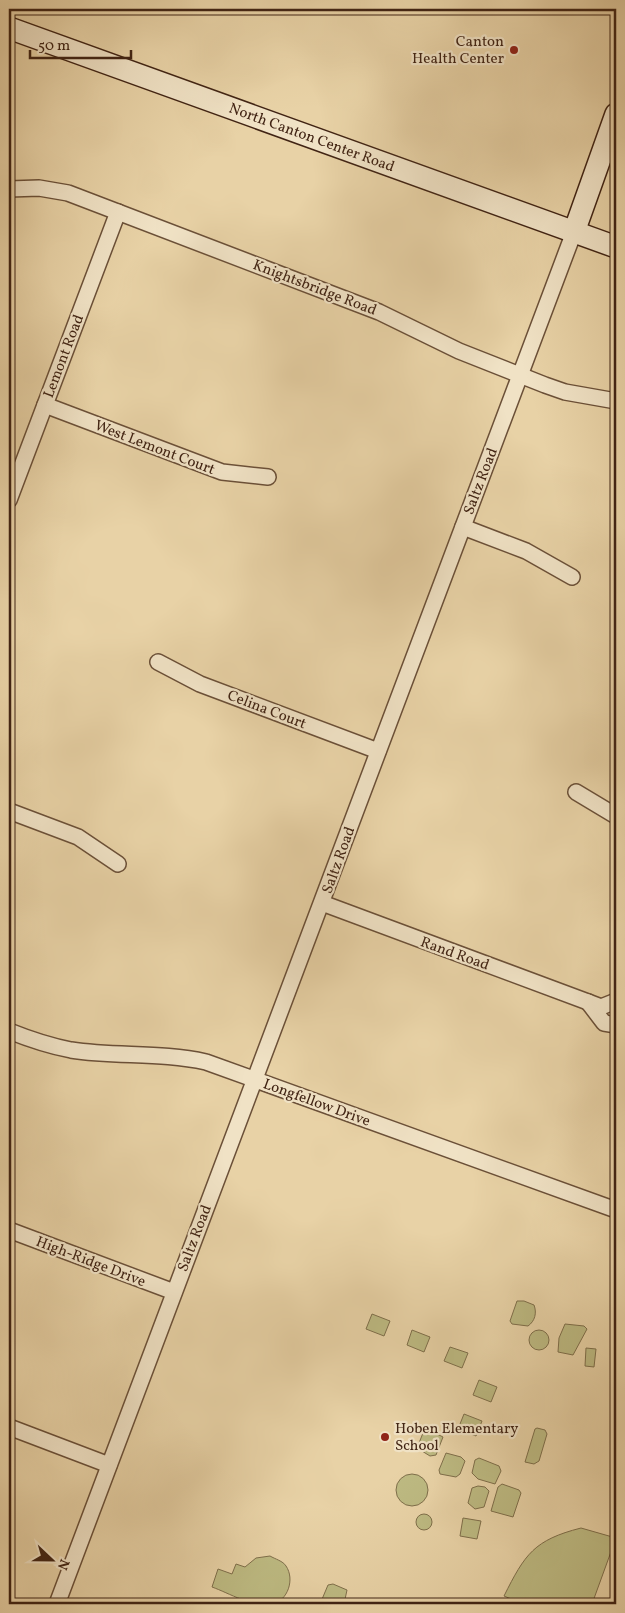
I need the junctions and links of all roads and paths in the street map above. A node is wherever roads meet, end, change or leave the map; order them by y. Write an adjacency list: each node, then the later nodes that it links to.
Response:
1 (9, 28): 5 (main road, North Canton Center Road)
2 (616, 114): 5 (main road, Saltz Road)
3 (9, 189): 4 (street, Knightsbridge Road)
4 (118, 212): 7 (street, Knightsbridge Road); 9 (street, Lemont Road)
5 (574, 232): 6 (main road, North Canton Center Road); 7 (street, Saltz Road)
6 (616, 247)
7 (521, 374): 8 (street, Knightsbridge Road); 12 (street, Saltz Road)
8 (616, 401)
9 (45, 405): 10 (street, West Lemont Court); 11 (street, Lemont Road)
10 (268, 477)
11 (9, 500)
12 (463, 527): 13 (street); 15 (street, Saltz Road)
13 (572, 577)
14 (158, 662): 15 (street, Celina Court)
15 (378, 751): 20 (street, Saltz Road)
16 (576, 792): 18 (street)
17 (9, 811): 19 (street)
18 (616, 816)
19 (118, 864)
20 (322, 903): 21 (street, Rand Road); 25 (street, Saltz Road)
21 (588, 1002): 22 (street, Rand Road); 23 (street)
22 (615, 1002)
23 (616, 1026)
24 (9, 1031): 25 (street, Longfellow Drive)
25 (254, 1080): 26 (street, Longfellow Drive); 28 (street, Saltz Road)
26 (616, 1210)
27 (9, 1230): 28 (street, High-Ridge Drive)
28 (174, 1292): 30 (street, Saltz Road)
29 (9, 1427): 30 (street)
30 (108, 1464): 31 (street, Saltz Road)
31 (57, 1604)

